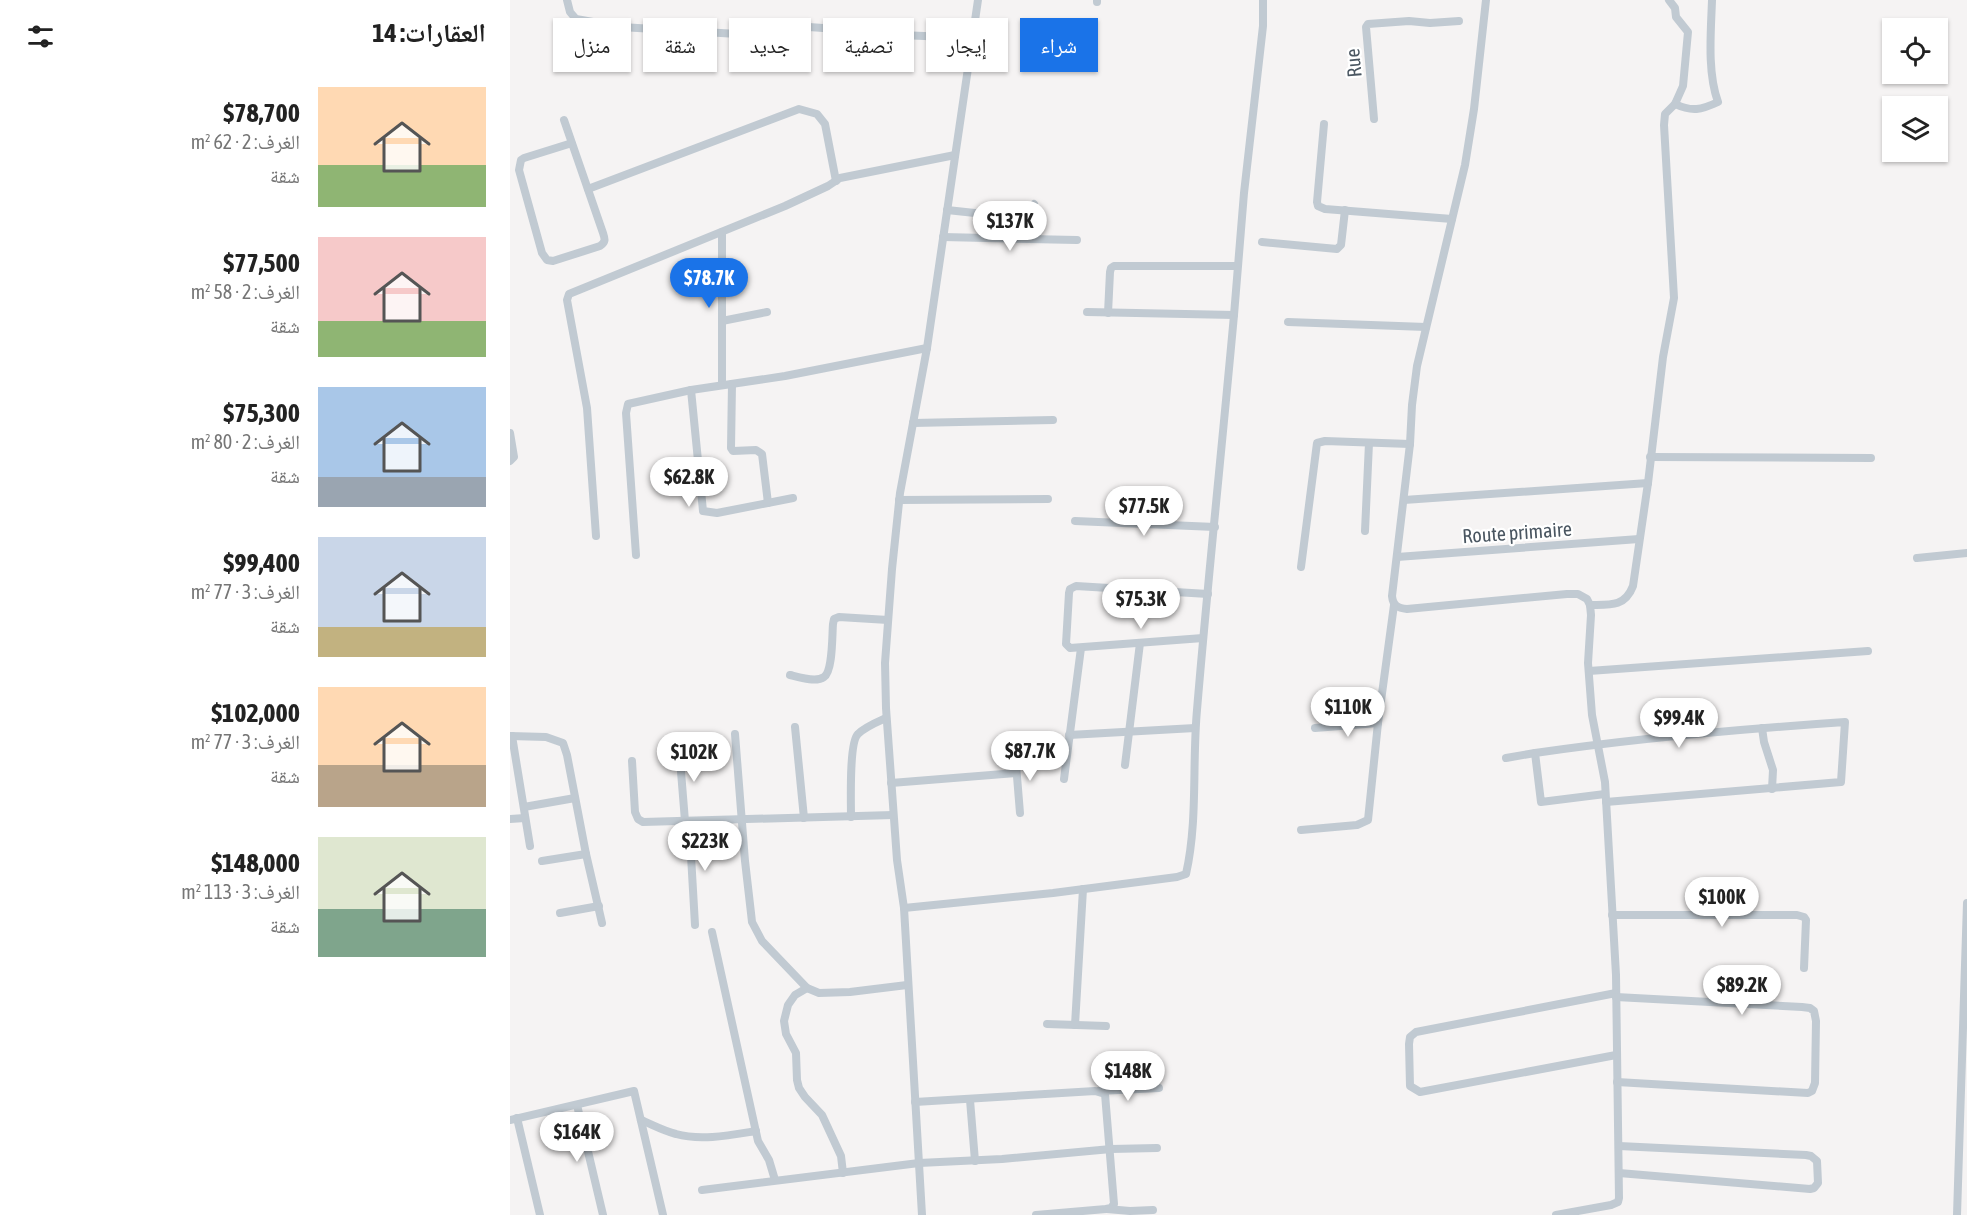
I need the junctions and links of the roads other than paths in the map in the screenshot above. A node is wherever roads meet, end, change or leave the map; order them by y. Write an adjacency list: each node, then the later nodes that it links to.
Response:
1 (567, 0): 9 (street)
2 (978, 0): 7 (street)
3 (1263, 0): 27 (street)
4 (1486, 0): 22 (street)
5 (1669, 0): 11 (street)
6 (1712, 0): 11 (street)
7 (976, 18)
8 (1459, 21): 12 (street, Rue)
9 (926, 36)
10 (968, 72): 16 (street)
11 (1675, 104): 44 (street)
12 (1374, 119)
13 (564, 120): 15 (street)
14 (1324, 123): 21 (street)
15 (572, 143): 18 (street); 18 (street)
16 (955, 155): 17 (street); 20 (street)
17 (836, 181): 18 (street); 23 (street)
18 (588, 189)
19 (1034, 204): 20 (street)
20 (947, 210): 24 (street)
21 (1345, 210): 22 (street); 26 (street)
22 (1452, 219): 34 (street)
23 (723, 232): 32 (street); 56 (street)
24 (943, 237): 25 (street); 35 (street)
25 (1077, 240)
26 (1262, 242)
27 (1237, 266): 30 (street); 31 (street)
28 (767, 312): 32 (street)
29 (1087, 312): 30 (street)
30 (1108, 313): 31 (street)
31 (1234, 315): 54 (street)
32 (722, 321): 37 (street)
33 (1288, 322): 34 (street)
34 (1426, 327): 43 (street)
35 (927, 348): 36 (street); 40 (street)
36 (732, 384): 37 (street); 52 (street)
37 (722, 385): 38 (street)
38 (691, 390): 52 (street); 59 (street)
39 (1053, 420): 40 (street)
40 (913, 423): 50 (street)
41 (510, 433): 46 (street)
42 (1369, 442): 43 (street); 55 (street); 62 (street)
43 (1410, 444): 51 (street)
44 (1650, 458): 45 (street); 47 (street)
45 (1871, 458)
46 (510, 461)
47 (1648, 483): 51 (street); 57 (street)
48 (793, 498): 52 (street)
49 (1048, 499): 50 (street)
50 (899, 500): 66 (street)
51 (1404, 500): 60 (street)
52 (768, 503)
53 (1075, 521): 54 (street)
54 (1215, 527): 63 (street)
55 (1365, 531)
56 (596, 536)
57 (1639, 539): 60 (street, Route primaire); 65 (street)
58 (1967, 553): 61 (street)
59 (636, 555)
60 (1397, 557): 64 (street)
61 (1917, 558)
62 (1301, 567)
63 (1208, 594): 67 (street); 69 (street)
64 (1394, 605): 65 (street); 74 (street)
65 (1590, 605): 71 (street)
66 (888, 620): 72 (street); 73 (street)
67 (1203, 638): 68 (street); 76 (street)
68 (1140, 643): 69 (street); 79 (street)
69 (1081, 648): 81 (street)
70 (1868, 651): 71 (street)
71 (1589, 671): 83 (street)
72 (789, 675)
73 (886, 718): 92 (street); 99 (street)
74 (1378, 723): 77 (street); 105 (street)
75 (795, 727): 101 (street)
76 (1195, 728): 79 (street); 109 (street)
77 (1315, 728)
78 (1762, 728): 83 (street); 93 (street); 93 (street)
79 (1129, 732): 81 (street); 89 (street)
80 (735, 734): 103 (street)
81 (1069, 735): 91 (street)
82 (511, 736): 94 (street); 96 (street)
83 (1597, 744): 86 (street); 95 (street)
84 (679, 747): 104 (street)
85 (1015, 752): 90 (street)
86 (1535, 753): 87 (street); 95 (street)
87 (1506, 758)
88 (632, 761): 104 (street)
89 (1125, 765)
90 (1016, 773): 92 (street); 97 (street)
91 (1064, 779)
92 (891, 783): 98 (street)
93 (1772, 789): 95 (street)
94 (575, 798): 96 (street); 107 (street)
95 (1606, 798): 114 (street)
96 (524, 807): 100 (street)
97 (1020, 813)
98 (893, 815): 99 (street); 112 (street)
99 (850, 817): 101 (street)
100 (525, 818): 102 (street); 106 (street)
101 (804, 818): 103 (street)
102 (510, 819)
103 (742, 820): 104 (street); 120 (street)
104 (687, 821): 116 (street)
105 (1301, 830)
106 (530, 846)
107 (586, 854): 108 (street); 111 (street)
108 (542, 861)
109 (1083, 889): 112 (street); 123 (street)
110 (1967, 903): 153 (street)
111 (599, 906): 113 (street); 115 (street)
112 (904, 908): 119 (street)
113 (560, 913)
114 (1612, 915): 118 (street); 121 (street)
115 (602, 923)
116 (695, 925)
117 (712, 932): 134 (street)
118 (1804, 968)
119 (907, 985): 120 (street); 130 (street)
120 (807, 988): 140 (street)
121 (1616, 995): 125 (street); 125 (street); 126 (street)
122 (1047, 1024): 123 (street)
123 (1075, 1025): 124 (street)
124 (1106, 1026)
125 (1616, 1055): 126 (street)
126 (1617, 1083): 135 (street)
127 (1159, 1088): 128 (street)
128 (1095, 1091): 129 (street); 137 (street)
129 (970, 1100): 130 (street); 138 (street)
130 (915, 1102): 139 (street)
131 (577, 1105): 132 (street); 133 (street); 148 (street)
132 (514, 1119): 147 (street)
133 (641, 1120): 134 (street); 149 (street)
134 (756, 1131): 142 (street)
135 (1619, 1146): 141 (street); 141 (street)
136 (1157, 1148): 137 (street)
137 (1111, 1149): 138 (street); 144 (street)
138 (975, 1161): 139 (street)
139 (919, 1163): 140 (street); 150 (street)
140 (843, 1173): 142 (street)
141 (1619, 1173): 146 (street)
142 (775, 1180): 143 (street)
143 (702, 1190)
144 (1106, 1209): 145 (street); 151 (street)
145 (1153, 1210)
146 (1600, 1211): 152 (street)
147 (540, 1215)
148 (603, 1215)
149 (663, 1215)
150 (920, 1215)
151 (1036, 1215)
152 (1556, 1215)
153 (1957, 1215)

